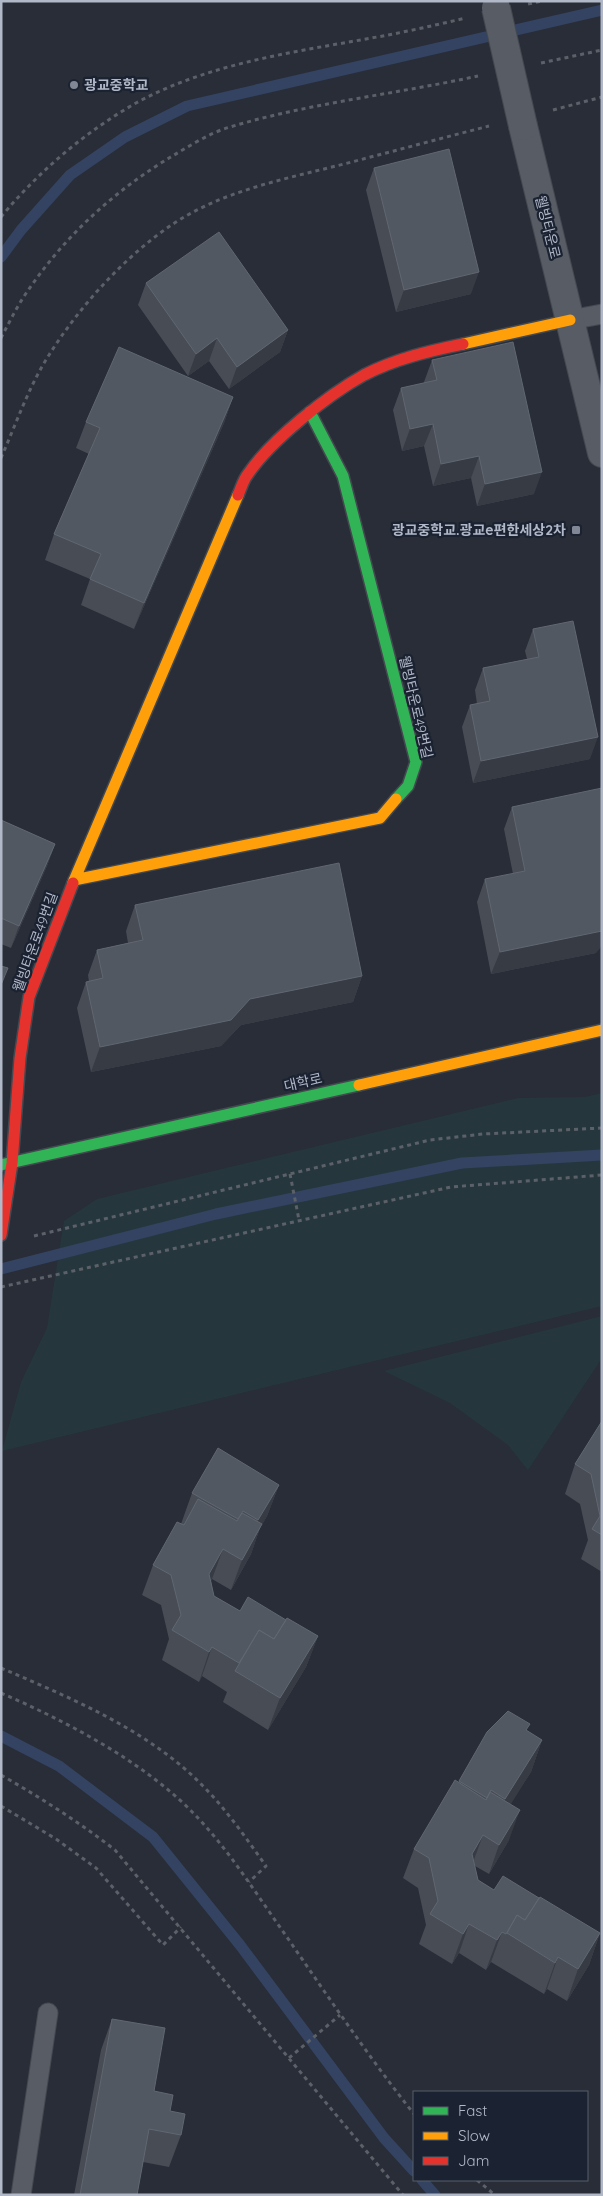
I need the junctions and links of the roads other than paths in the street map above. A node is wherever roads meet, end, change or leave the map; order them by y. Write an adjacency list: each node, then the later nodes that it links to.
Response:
1 (489, 8): 3 (street, 웰빙타운로, bridge)
2 (602, 314): 3 (lane)
3 (570, 320): 4 (street, 웰빙타운로49번길); 5 (street, 웰빙타운로)
4 (310, 412): 6 (street, 웰빙타운로49번길); 6 (street, 웰빙타운로49번길)
5 (602, 453)
6 (74, 880): 8 (street, 웰빙타운로49번길)
7 (602, 1030): 8 (street, 대학로)
8 (6, 1164): 9 (street)
9 (2, 1230)
10 (48, 2013): 11 (lane)
11 (21, 2195)

